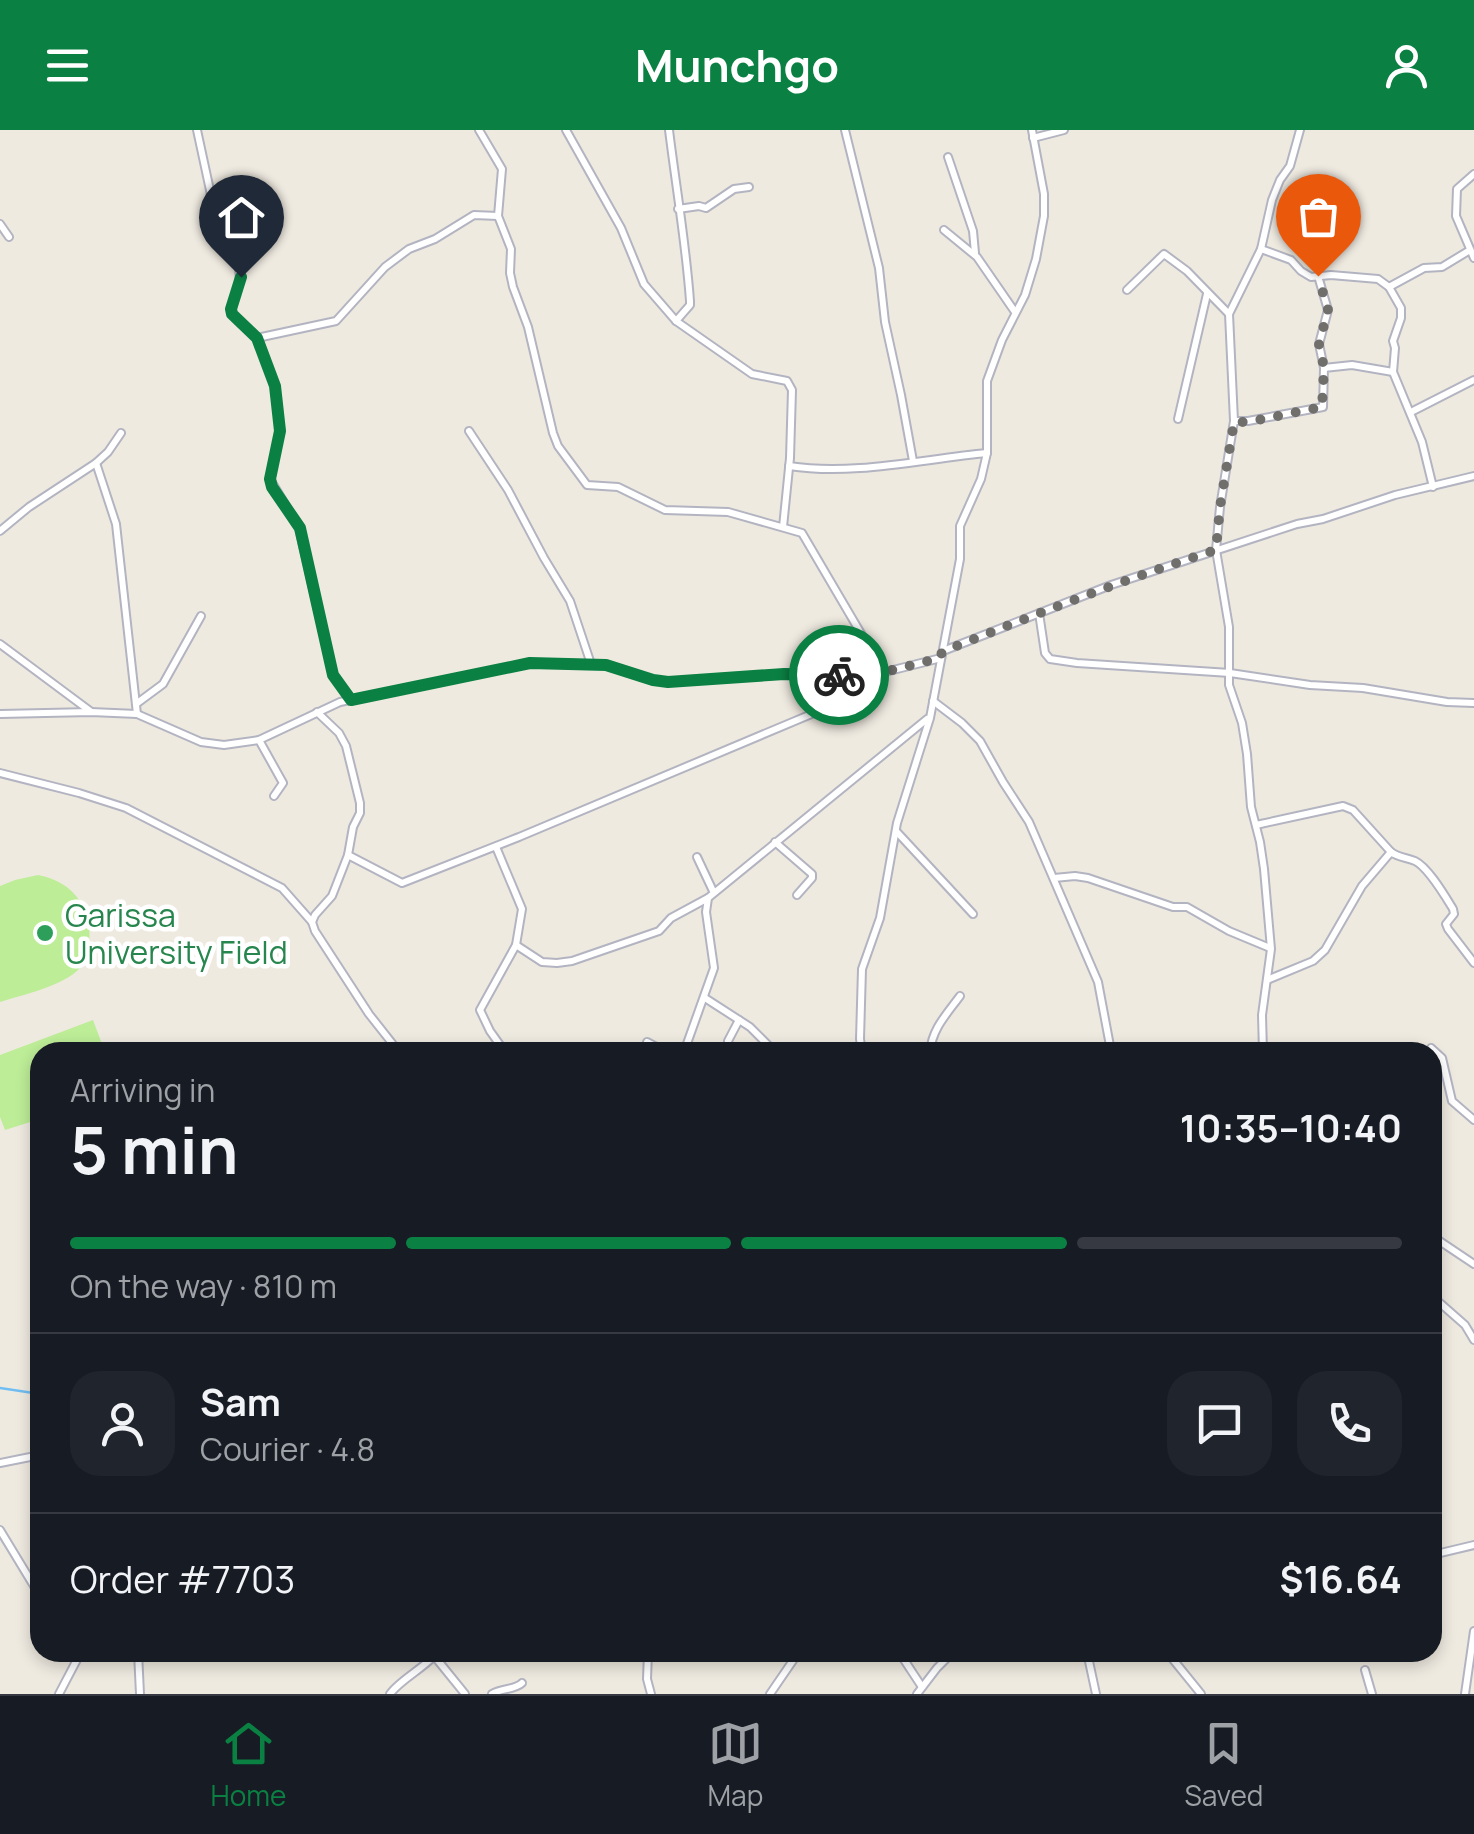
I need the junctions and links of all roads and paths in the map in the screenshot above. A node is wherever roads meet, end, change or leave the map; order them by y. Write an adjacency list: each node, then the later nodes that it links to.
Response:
1 (197, 130): 28 (street)
2 (479, 130): 13 (street)
3 (566, 130): 27 (street)
4 (669, 130): 12 (street)
5 (845, 130): 38 (street)
6 (1064, 130): 8 (street)
7 (1300, 130): 17 (street)
8 (1032, 134): 25 (street)
9 (948, 157): 19 (street)
10 (1474, 174): 18 (street)
11 (750, 187): 12 (street)
12 (678, 210): 27 (street)
13 (498, 216): 28 (street); 43 (street)
14 (0, 224): 16 (street)
15 (944, 230): 19 (street)
16 (9, 237)
17 (1261, 249): 21 (street); 26 (street)
18 (1470, 250): 20 (street); 22 (street)
19 (974, 254): 25 (street)
20 (1474, 258)
21 (1318, 276): 22 (street); 29 (street)
22 (1390, 287): 30 (street)
23 (1127, 290): 24 (street)
24 (1207, 293): 26 (street); 33 (street)
25 (1016, 313): 37 (street)
26 (1229, 314): 34 (street)
27 (676, 320): 40 (street)
28 (257, 338): 54 (street)
29 (1324, 368): 30 (street); 34 (street)
30 (1393, 372): 32 (street)
31 (1474, 380): 32 (street)
32 (1411, 412): 42 (street)
33 (1178, 419)
34 (1234, 422): 45 (street)
35 (470, 431): 50 (street)
36 (122, 433): 39 (street)
37 (987, 454): 38 (street); 49 (street)
38 (913, 461): 40 (street)
39 (96, 463): 44 (street); 57 (street)
40 (789, 466): 43 (street)
41 (1474, 476): 42 (street)
42 (1433, 487): 45 (street)
43 (782, 527): 51 (street)
44 (0, 532)
45 (1216, 550): 46 (street); 52 (street)
46 (1039, 612): 49 (street); 52 (street)
47 (201, 616): 57 (street)
48 (0, 644): 58 (street)
49 (941, 655): 51 (street); 55 (street)
50 (591, 664): 53 (street); 54 (street)
51 (883, 671): 53 (street)
52 (1230, 673): 56 (street); 66 (street)
53 (869, 676): 69 (street)
54 (351, 700): 59 (street)
55 (933, 701): 62 (street); 73 (street)
56 (1474, 703)
57 (136, 704): 61 (street)
58 (91, 712): 60 (street); 61 (street)
59 (317, 712): 63 (street); 71 (street)
60 (0, 714)
61 (137, 714): 63 (street)
62 (930, 718): 67 (street); 68 (street)
63 (259, 740): 65 (street)
64 (0, 773): 77 (street)
65 (274, 796)
66 (1256, 825): 70 (street); 79 (street)
67 (896, 831): 76 (street); 90 (street)
68 (774, 842): 74 (street); 75 (street)
69 (496, 846): 71 (street); 78 (street)
70 (1391, 852): 80 (street); 81 (street)
71 (348, 855): 77 (street)
72 (697, 857): 74 (street)
73 (1054, 878): 79 (street); 92 (street)
74 (711, 895): 78 (street); 83 (street)
75 (796, 895)
76 (972, 914)
77 (312, 922): 85 (street)
78 (516, 945): 86 (street)
79 (1271, 949): 81 (street)
80 (1474, 964)
81 (1267, 980): 93 (street)
82 (960, 996): 91 (street)
83 (705, 998): 84 (street); 87 (street)
84 (739, 1020): 88 (street); 89 (street)
85 (391, 1042)
86 (498, 1042)
87 (688, 1042)
88 (728, 1042)
89 (765, 1042)
90 (862, 1042)
91 (931, 1042)
92 (1109, 1042)
93 (1263, 1042)
94 (1442, 1058): 95 (street)
95 (1474, 1120)
96 (1442, 1243): 97 (street)
97 (1474, 1264)
98 (1442, 1305): 99 (street)
99 (1474, 1340)
100 (30, 1457): 101 (street)
101 (0, 1462)
102 (0, 1530): 105 (street)
103 (1474, 1545): 104 (street)
104 (1442, 1553)
105 (30, 1580)
106 (1474, 1631): 130 (street)
107 (76, 1662): 120 (street)
108 (138, 1662): 121 (street)
109 (427, 1662): 122 (street)
110 (439, 1662): 123 (street)
111 (648, 1662): 125 (street)
112 (790, 1662): 126 (street)
113 (904, 1662): 119 (street)
114 (945, 1662): 119 (street)
115 (1089, 1662): 127 (street)
116 (1175, 1662): 128 (street)
117 (1365, 1670): 129 (street)
118 (522, 1683): 124 (street)
119 (920, 1691)
120 (59, 1694)
121 (140, 1694)
122 (390, 1694)
123 (465, 1694)
124 (492, 1694)
125 (651, 1694)
126 (770, 1694)
127 (1096, 1694)
128 (1201, 1694)
129 (1372, 1694)
130 (1465, 1694)

